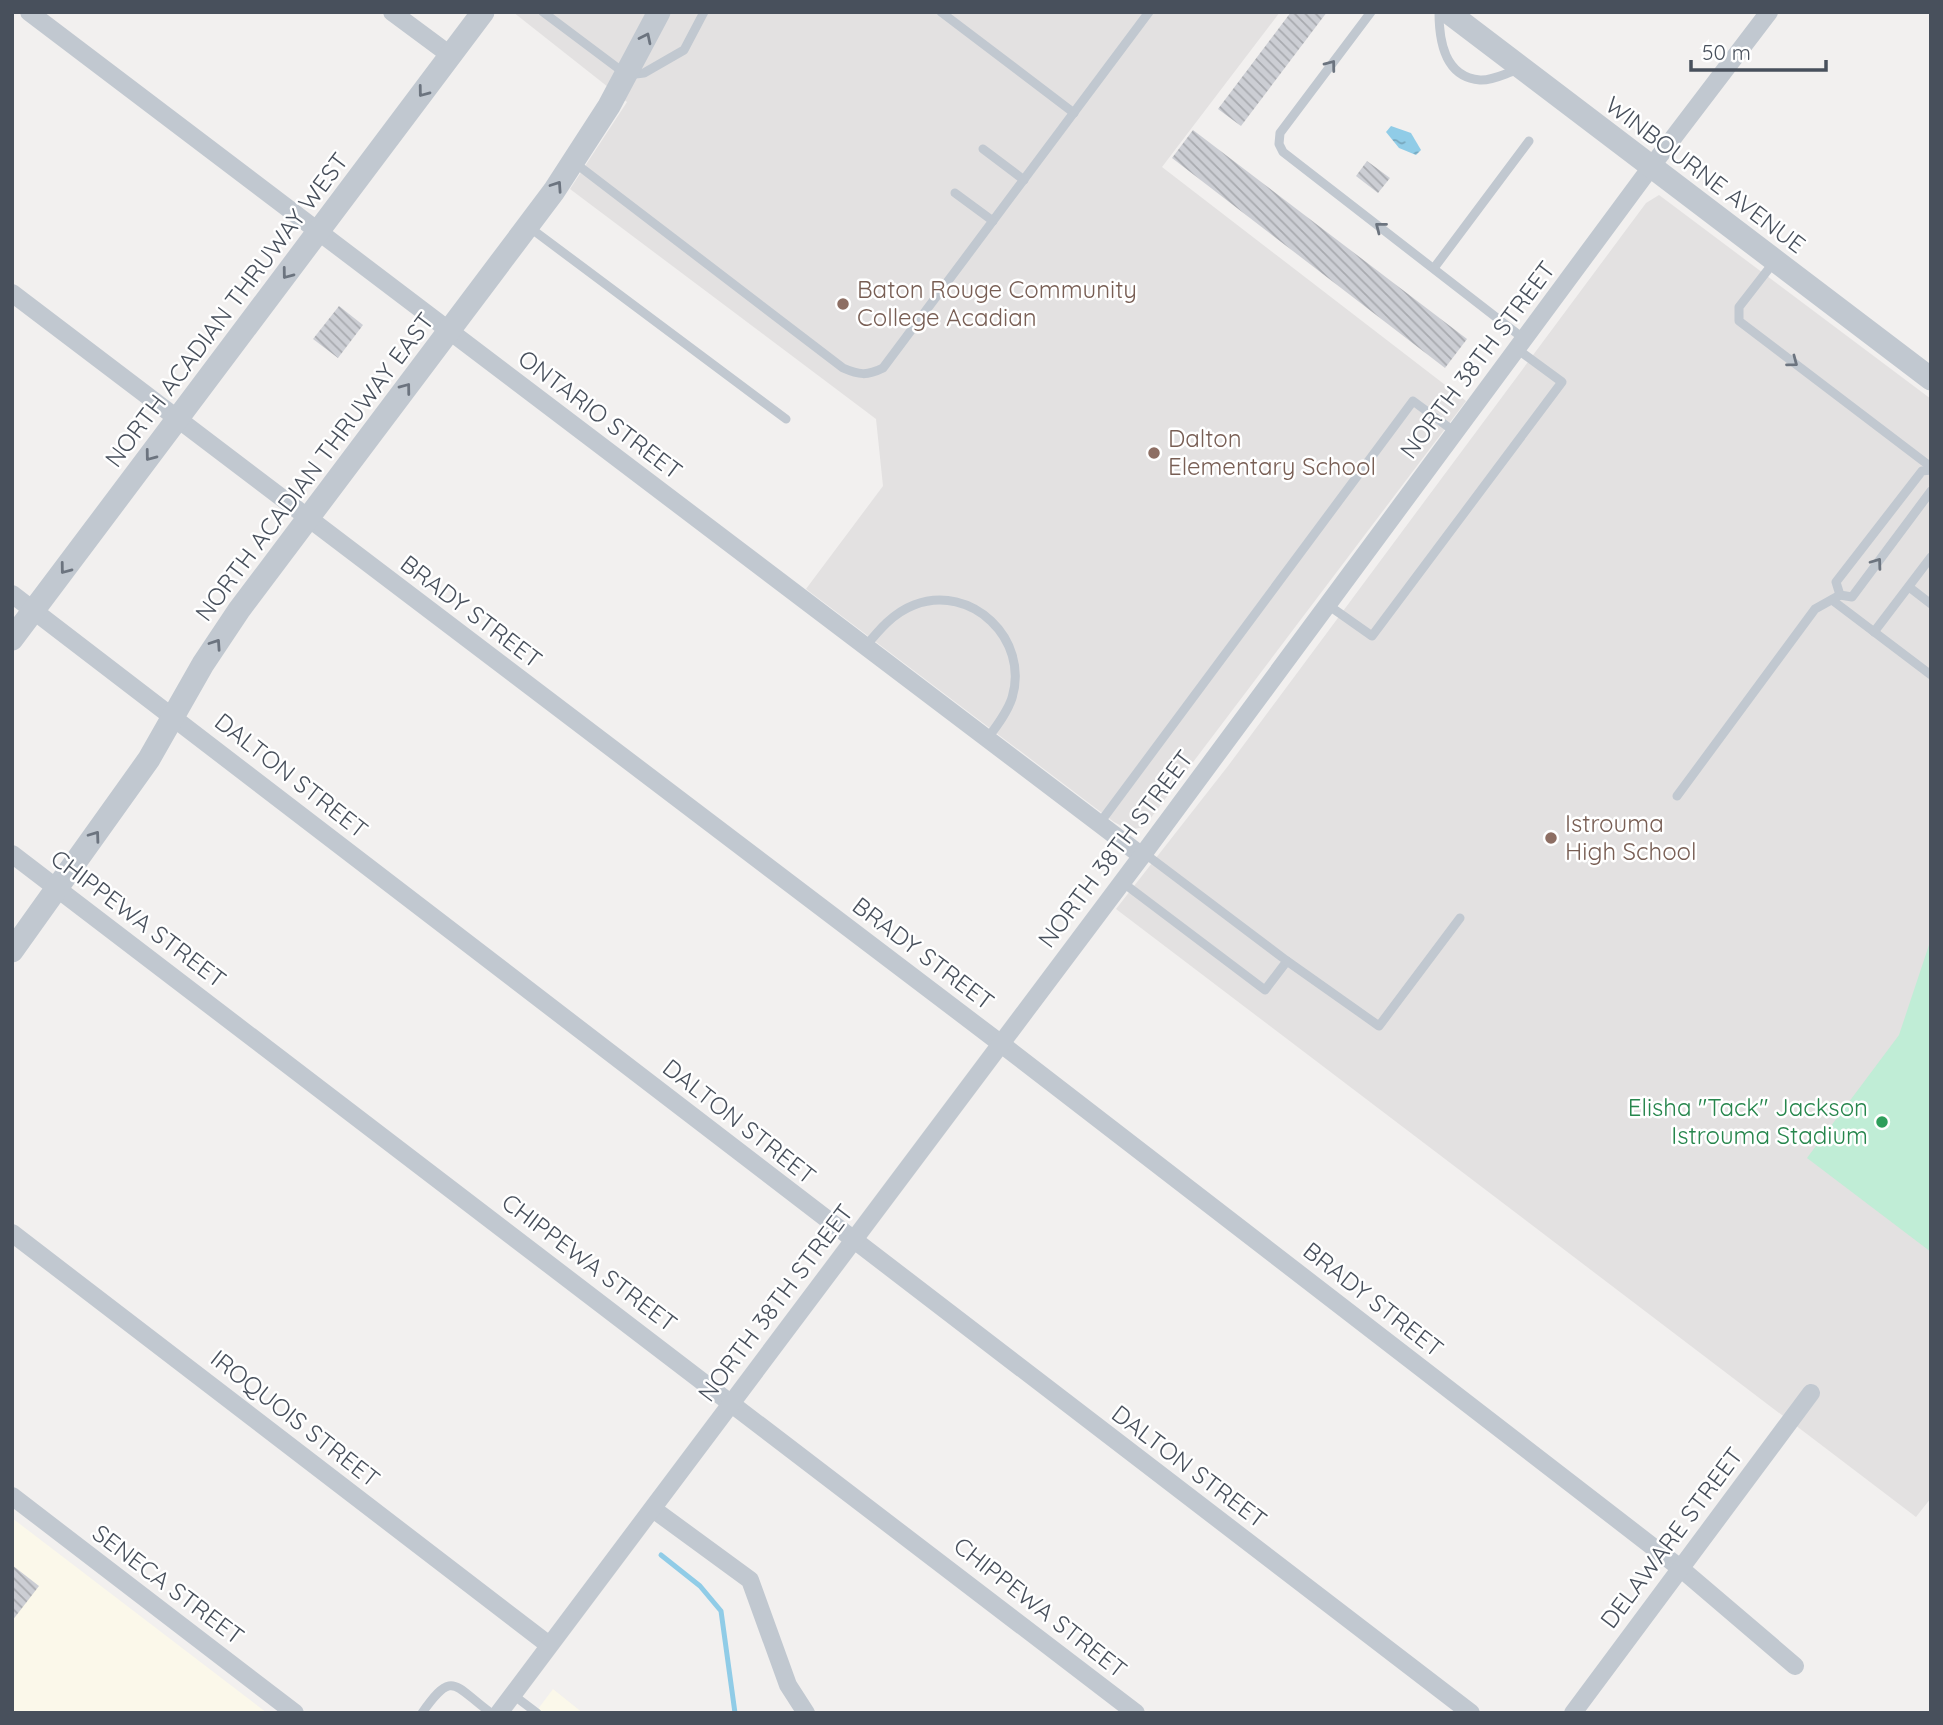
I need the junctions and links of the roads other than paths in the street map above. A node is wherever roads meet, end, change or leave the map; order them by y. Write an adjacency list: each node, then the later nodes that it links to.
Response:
1 (29, 12): 25 (street, ONTARIO STREET)
2 (392, 12): 13 (street)
3 (483, 12): 13 (street, NORTH ACADIAN THRUWAY WEST)
4 (543, 12): 15 (lane)
5 (659, 12): 15 (street, NORTH ACADIAN THRUWAY EAST, one-way to 5)
6 (704, 12): 15 (lane)
7 (941, 12): 16 (lane)
8 (1149, 12): 16 (lane)
9 (1371, 12): 27 (lane, one-way to 9)
10 (1439, 12): 14 (lane)
11 (1447, 12): 14 (street, WINBOURNE AVENUE)
12 (1769, 12): 20 (street, NORTH 38TH STREET)
13 (450, 55): 25 (street, NORTH ACADIAN THRUWAY WEST, one-way to 25)
14 (1522, 68): 20 (street, WINBOURNE AVENUE)
15 (627, 75): 19 (street, NORTH ACADIAN THRUWAY EAST)
16 (1074, 113): 21 (lane)
17 (1529, 141): 27 (lane)
18 (983, 149): 21 (lane)
19 (573, 162): 23 (lane); 24 (street, NORTH ACADIAN THRUWAY EAST, one-way to 19)
20 (1651, 167): 26 (street, WINBOURNE AVENUE); 30 (street, NORTH 38TH STREET)
21 (1024, 180): 23 (lane)
22 (955, 193): 23 (lane)
23 (993, 221)
24 (528, 226): 29 (street, NORTH ACADIAN THRUWAY EAST); 33 (lane)
25 (320, 230): 29 (street, ONTARIO STREET); 32 (street, NORTH ACADIAN THRUWAY WEST, one-way to 32)
26 (1775, 261): 31 (street, WINBOURNE AVENUE); 35 (lane, one-way to 35)
27 (1434, 268): 30 (lane)
28 (12, 293): 32 (street, BRADY STREET)
29 (449, 330): 37 (street, NORTH ACADIAN THRUWAY EAST, one-way to 29); 47 (street, ONTARIO STREET)
30 (1520, 344): 34 (street, NORTH 38TH STREET); 43 (lane)
31 (1931, 379)
32 (177, 419): 37 (street, BRADY STREET); 44 (street, NORTH ACADIAN THRUWAY WEST, one-way to 44)
33 (786, 419)
34 (1455, 432): 43 (street, NORTH 38TH STREET); 52 (lane)
35 (1931, 468): 41 (lane)
36 (1931, 491): 41 (lane, one-way to 36)
37 (308, 518): 49 (street, NORTH ACADIAN THRUWAY EAST, one-way to 37); 60 (street, BRADY STREET)
38 (1931, 557): 39 (lane)
39 (1909, 587): 42 (lane); 45 (lane)
40 (12, 594): 44 (street, DALTON STREET)
41 (1836, 598): 45 (lane); 51 (lane)
42 (1931, 604)
43 (1328, 605): 54 (street, NORTH 38TH STREET)
44 (33, 610): 46 (street, NORTH ACADIAN THRUWAY WEST); 49 (street, DALTON STREET)
45 (1874, 632): 48 (lane)
46 (12, 639)
47 (865, 647): 50 (street, ONTARIO STREET); 50 (lane)
48 (1931, 675)
49 (174, 716): 56 (street, NORTH ACADIAN THRUWAY EAST, one-way to 49); 62 (street, DALTON STREET)
50 (987, 739): 52 (street, ONTARIO STREET)
51 (1677, 796)
52 (1099, 824): 54 (street, ONTARIO STREET)
53 (12, 853): 56 (street, CHIPPEWA STREET)
54 (1143, 855): 55 (street, NORTH 38TH STREET); 59 (lane)
55 (1122, 882): 59 (lane); 60 (street, NORTH 38TH STREET)
56 (56, 888): 58 (street, NORTH ACADIAN THRUWAY EAST); 64 (street, CHIPPEWA STREET)
57 (1461, 918): 59 (lane)
58 (12, 951)
59 (1287, 961)
60 (1000, 1043): 62 (street, NORTH 38TH STREET); 67 (street, BRADY STREET)
61 (12, 1233): 68 (street, IROQUOIS STREET)
62 (854, 1241): 64 (street, NORTH 38TH STREET); 78 (street, DALTON STREET)
63 (1811, 1393): 67 (street, DELAWARE STREET)
64 (732, 1403): 66 (street, NORTH 38TH STREET); 77 (street, CHIPPEWA STREET)
65 (12, 1496): 71 (street, SENECA STREET)
66 (653, 1509): 68 (street, NORTH 38TH STREET); 76 (street)
67 (1679, 1567): 69 (street, BRADY STREET); 79 (street, DELAWARE STREET)
68 (548, 1645): 70 (street, NORTH 38TH STREET)
69 (1795, 1666)
70 (512, 1694): 74 (street, NORTH 38TH STREET); 75 (lane)
71 (295, 1713)
72 (422, 1713): 73 (lane)
73 (491, 1713)
74 (499, 1713)
75 (537, 1713)
76 (806, 1713)
77 (1136, 1713)
78 (1471, 1713)
79 (1573, 1713)

